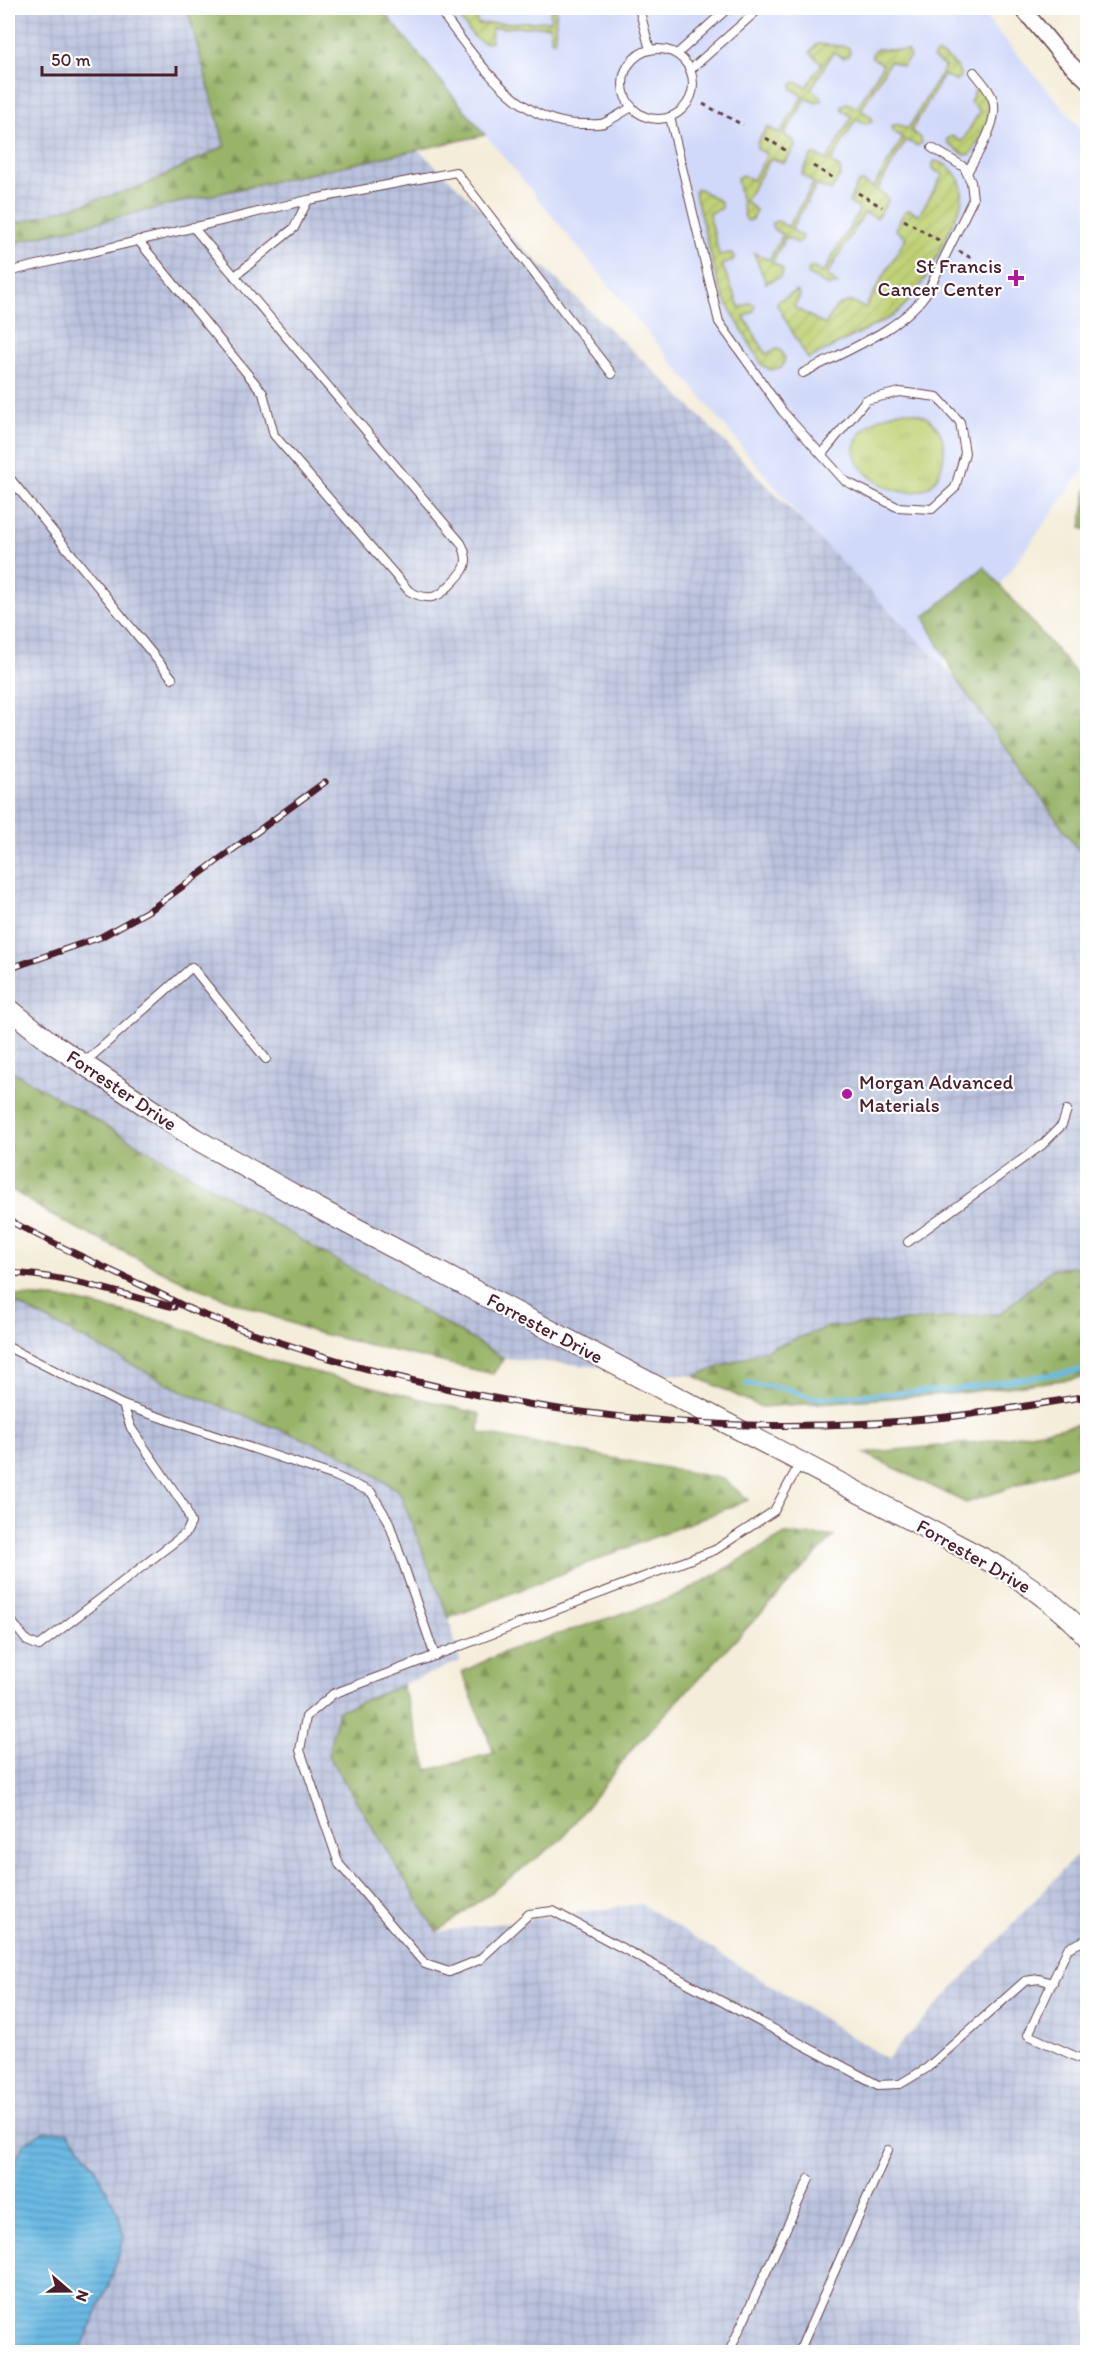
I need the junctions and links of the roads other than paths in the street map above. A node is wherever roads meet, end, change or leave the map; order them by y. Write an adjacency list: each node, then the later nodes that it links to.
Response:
1 (438, 8): 11 (lane)
2 (639, 8): 6 (lane)
3 (728, 8): 7 (lane)
4 (760, 8): 8 (lane)
5 (1022, 8): 10 (street)
6 (650, 50): 7 (lane); 11 (lane)
7 (677, 54): 8 (lane)
8 (690, 70): 12 (lane)
9 (974, 72): 14 (lane)
10 (1088, 81)
11 (632, 107): 12 (lane)
12 (670, 117): 22 (lane)
13 (932, 148): 14 (lane)
14 (967, 173): 20 (lane)
15 (308, 200): 16 (lane); 19 (lane); 21 (lane)
16 (194, 227): 17 (lane); 19 (lane)
17 (138, 240): 18 (lane); 19 (lane)
18 (8, 272)
19 (235, 276)
20 (803, 373)
21 (612, 374)
22 (822, 454): 22 (lane)
23 (8, 476): 24 (lane)
24 (172, 678)
25 (8, 1008): 27 (street, Forrester Drive)
26 (266, 1059): 27 (lane)
27 (82, 1064): 32 (street, Forrester Drive)
28 (1067, 1110): 29 (lane)
29 (908, 1242)
30 (8, 1347): 31 (lane)
31 (123, 1406): 33 (lane); 35 (lane)
32 (801, 1462): 34 (street, Forrester Drive); 35 (lane)
33 (8, 1617)
34 (1088, 1638)
35 (435, 1656): 37 (lane)
36 (1088, 1939): 37 (lane)
37 (1053, 1983): 38 (lane)
38 (1088, 2062)
39 (888, 2150): 42 (lane)
40 (808, 2179): 41 (lane)
41 (729, 2352)
42 (800, 2352)

